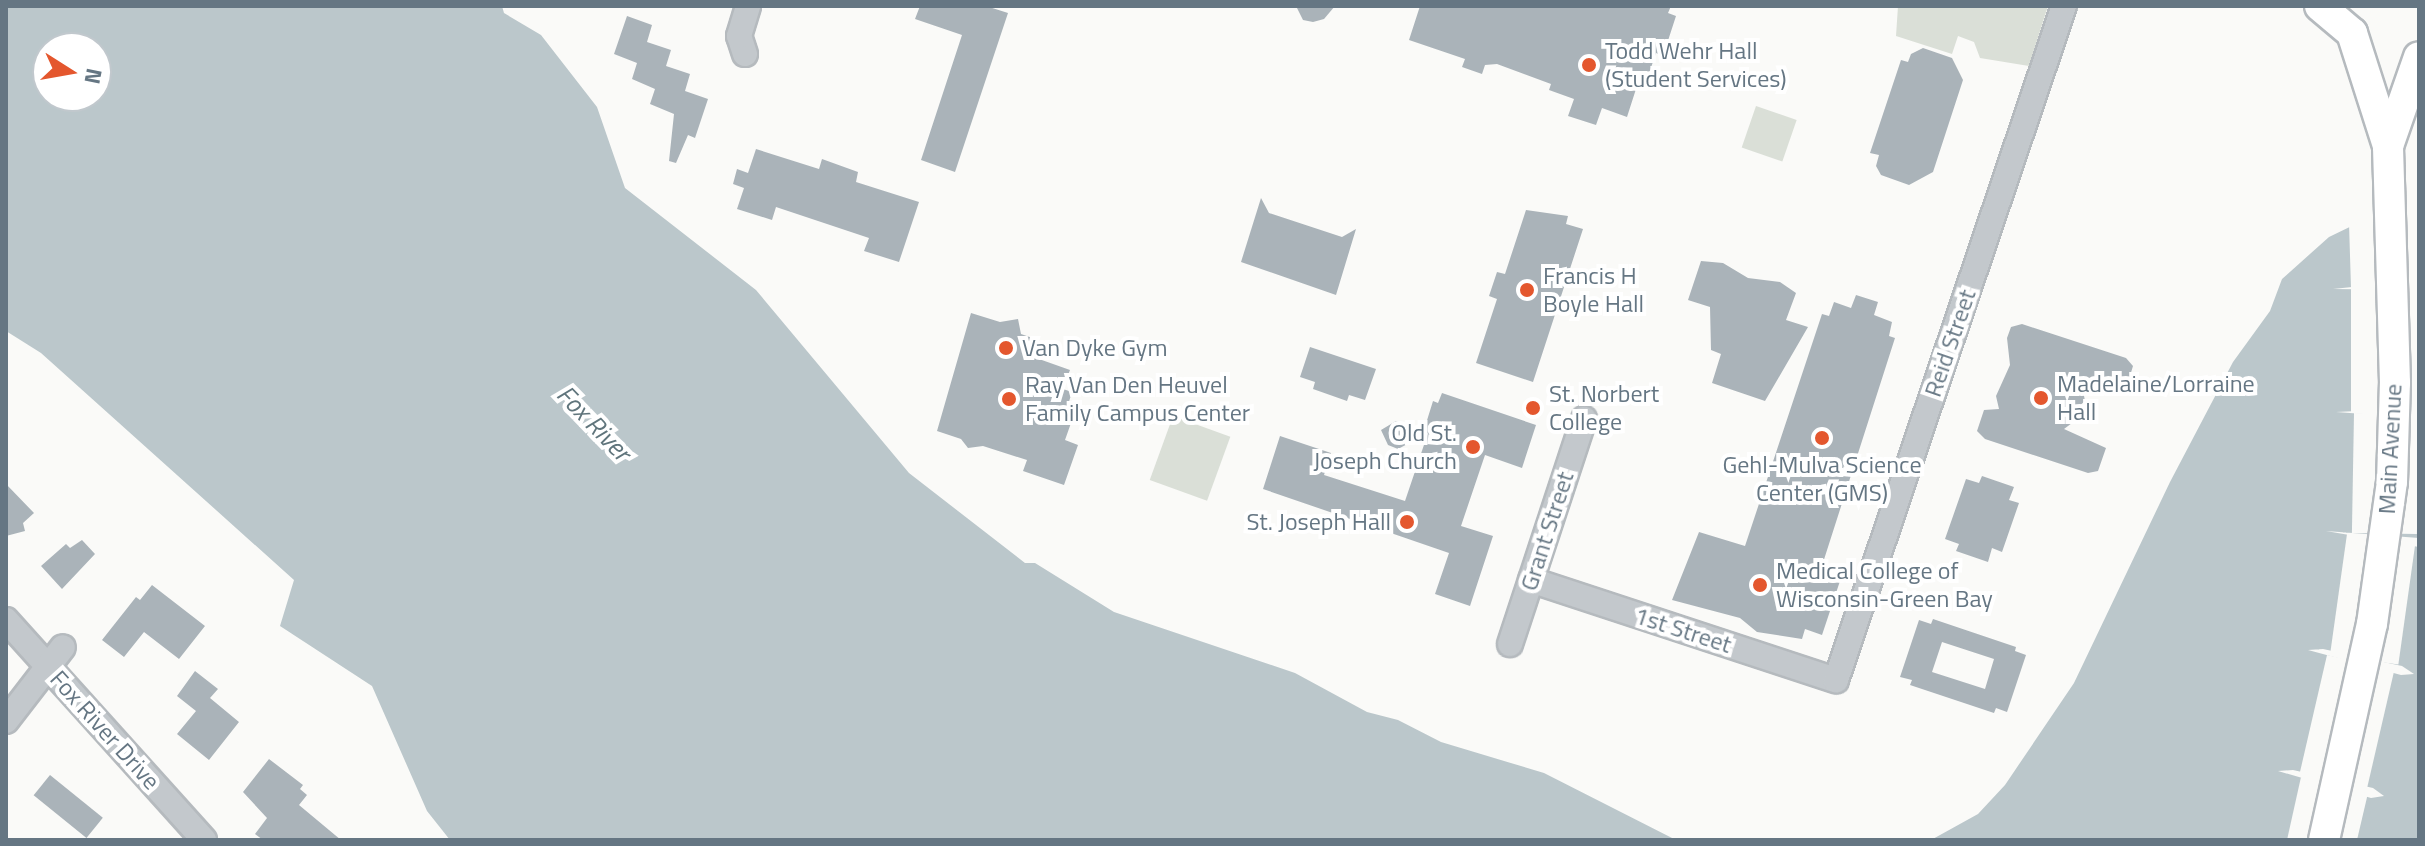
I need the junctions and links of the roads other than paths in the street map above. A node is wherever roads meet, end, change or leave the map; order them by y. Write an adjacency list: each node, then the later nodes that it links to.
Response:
1 (748, 6): 4 (street)
2 (2064, 6): 13 (street, Reid Street)
3 (2320, 6): 6 (main road)
4 (745, 54)
5 (2419, 57): 6 (main road, Main Avenue)
6 (2388, 146): 16 (main road, Main Avenue)
7 (1584, 419): 8 (street, Grant Street)
8 (1531, 580): 10 (street, Grant Street); 13 (street, 1st Street)
9 (6, 620): 12 (street, Fox River Drive)
10 (1510, 644)
11 (63, 647): 12 (street)
12 (48, 667): 14 (street); 15 (street, Fox River Drive)
13 (1836, 680)
14 (6, 721)
15 (204, 840)
16 (2324, 840)

